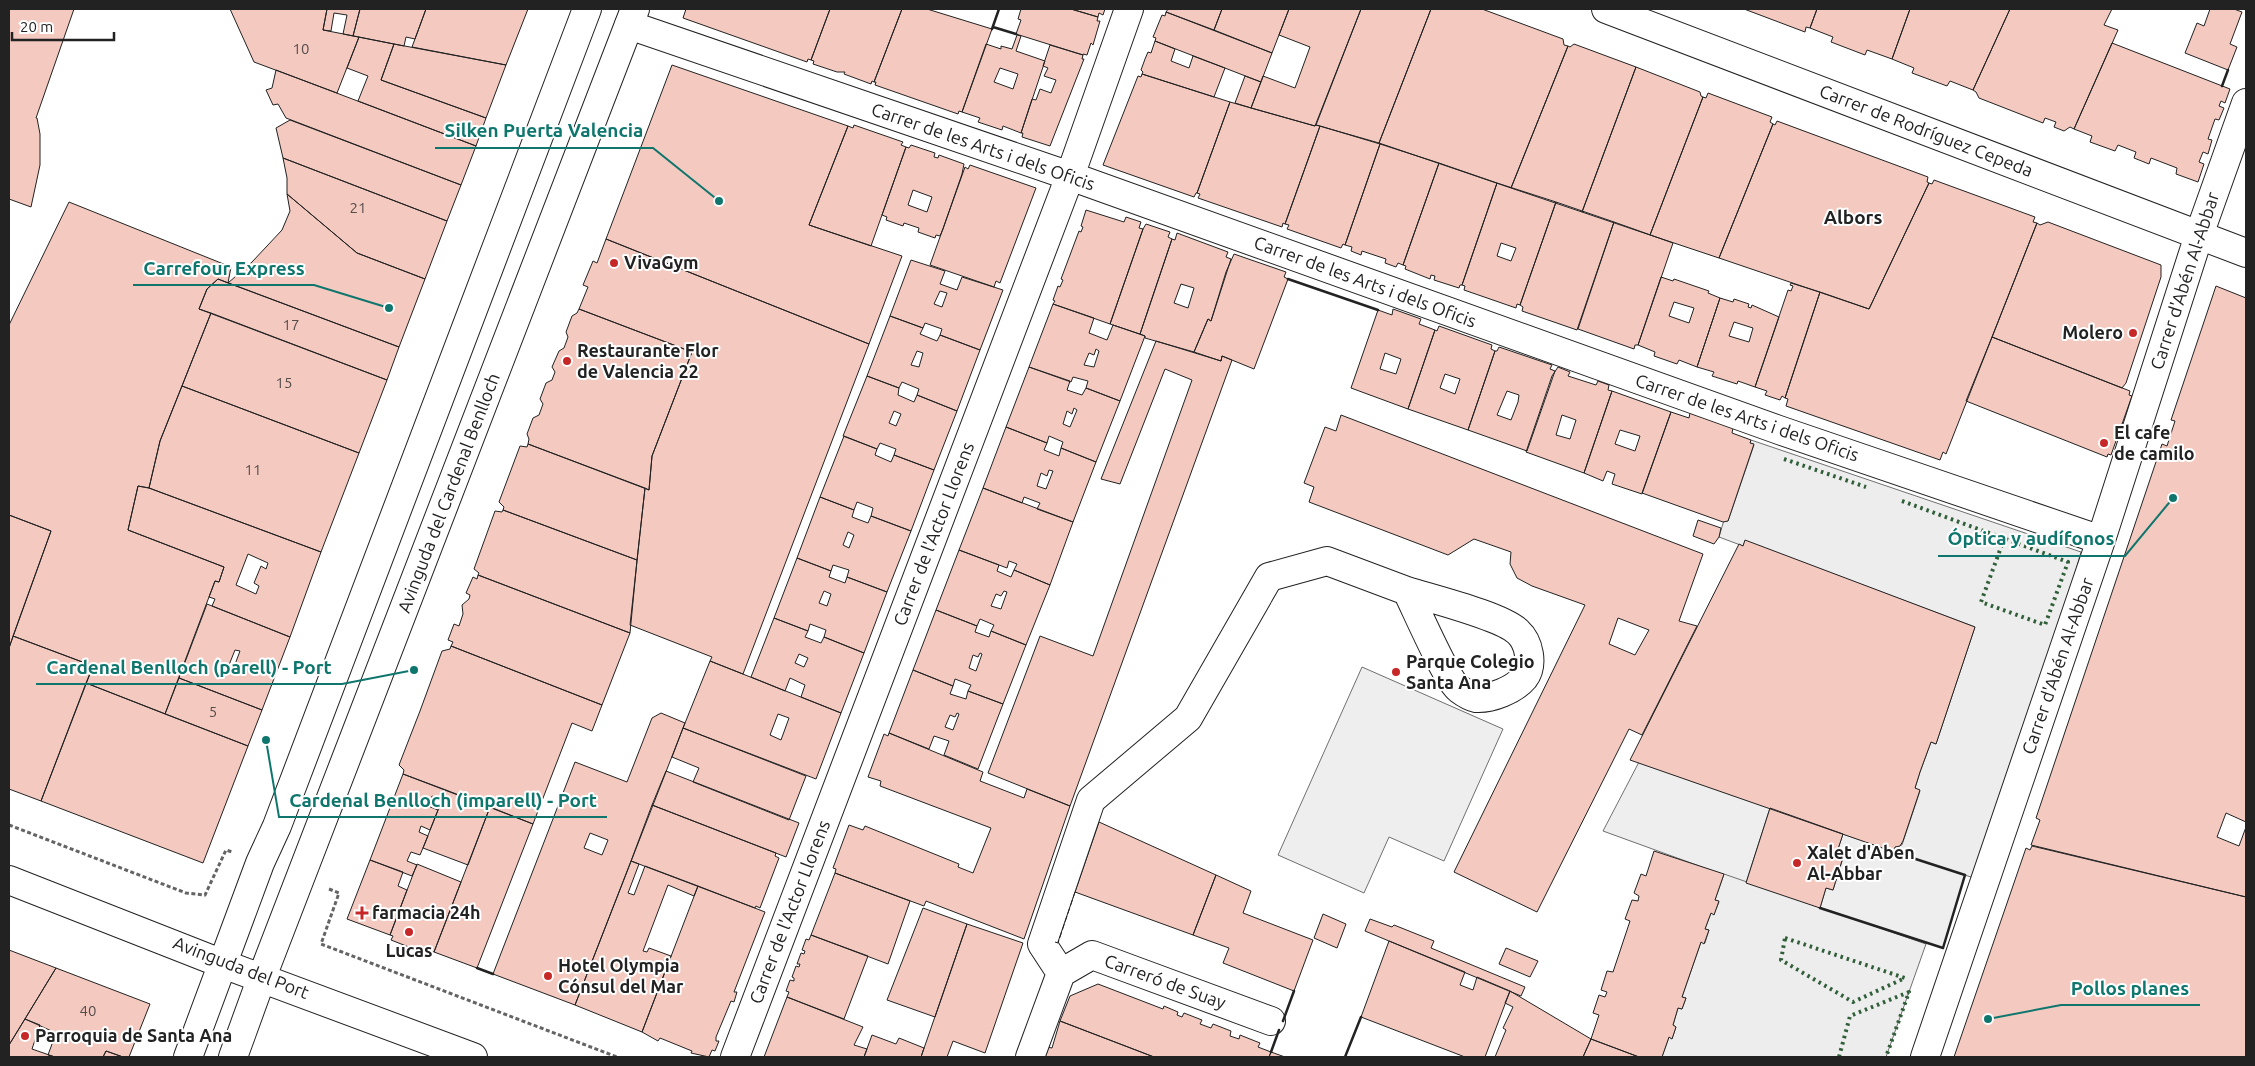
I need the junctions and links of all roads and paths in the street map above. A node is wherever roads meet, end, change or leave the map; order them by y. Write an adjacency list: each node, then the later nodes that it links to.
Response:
1 (587, 9): 15 (street)
2 (1129, 9): 6 (street, Carrer de l'Actor Llorens)
3 (1606, 9): 7 (street, Carrer de Rodríguez Cepeda)
4 (632, 17): 6 (street, Carrer de les Arts i dels Oficis); 17 (street, Avinguda del Cardenal Benlloch)
5 (2246, 103): 7 (street, Carrer d'Abén Al-Abbar)
6 (1070, 176): 9 (street, Carrer de les Arts i dels Oficis); 23 (street, Carrer de l'Actor Llorens)
7 (2199, 235): 8 (street, Carrer de Rodríguez Cepeda); 9 (street, Carrer d'Abén Al-Abbar)
8 (2246, 252)
9 (2101, 540): 25 (street, Carrer d'Abén Al-Abbar)
10 (1407, 591): 10 (street); 16 (street)
11 (9, 825): 12 (path)
12 (226, 850)
13 (9, 880): 15 (street, Avinguda del Port)
14 (339, 893): 22 (path)
15 (224, 964): 17 (street, Avinguda del Port); 19 (street)
16 (1061, 973): 18 (street, Carreró de Suay); 24 (street)
17 (262, 977): 20 (street, Avinguda del Cardenal Benlloch); 21 (street, Avinguda del Port)
18 (1271, 1022)
19 (188, 1057)
20 (233, 1057)
21 (473, 1057)
22 (617, 1057)
23 (735, 1057)
24 (1030, 1057)
25 (1925, 1057)

